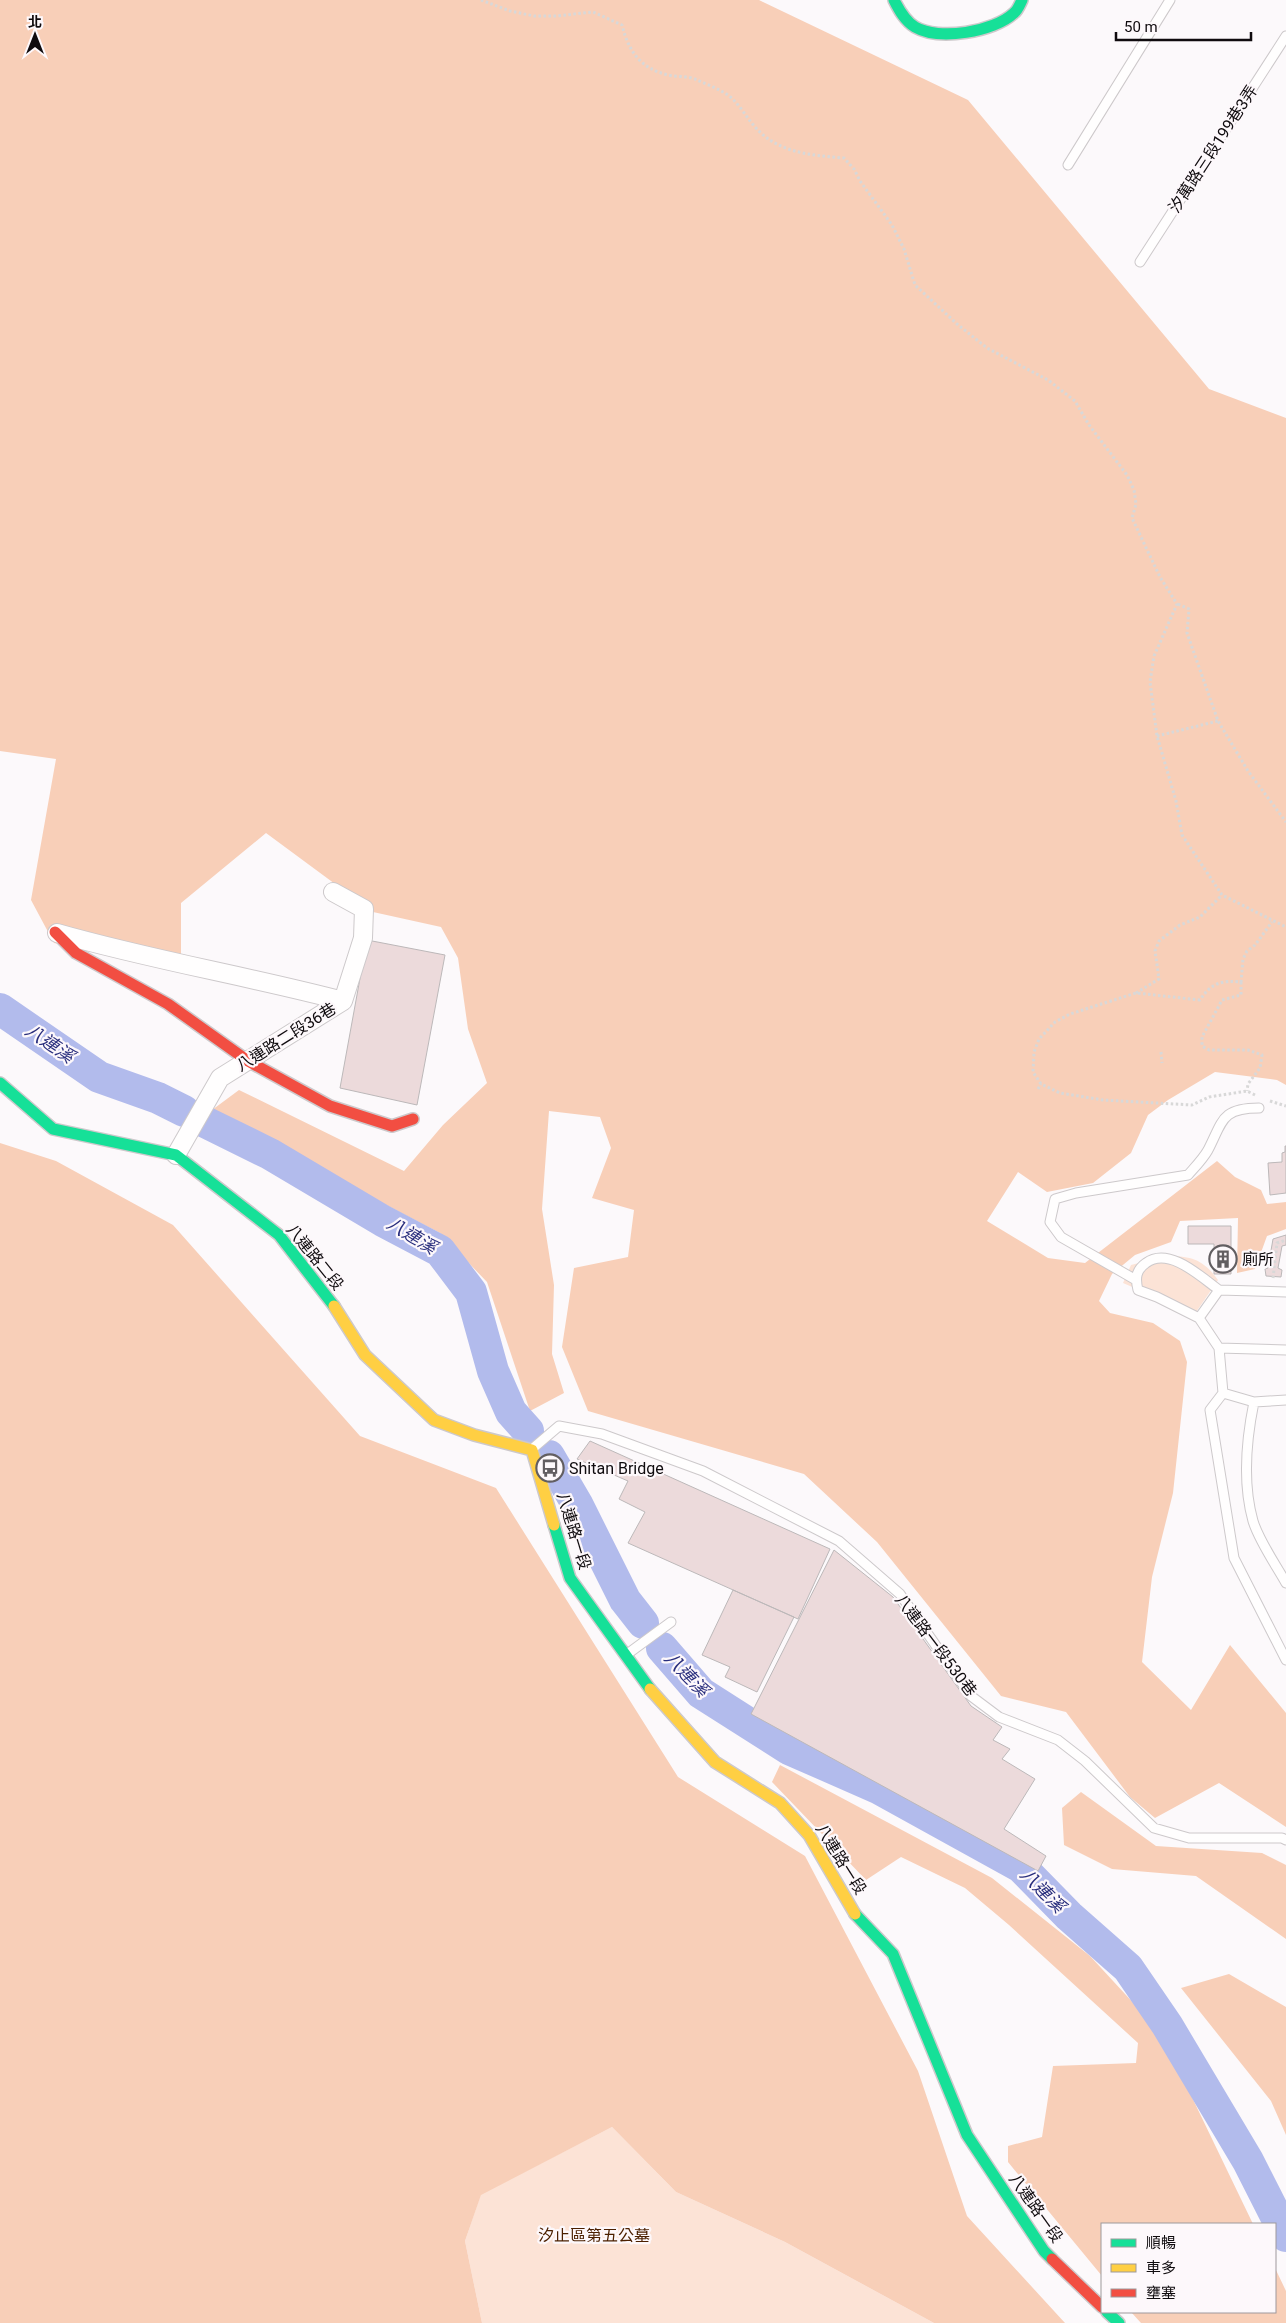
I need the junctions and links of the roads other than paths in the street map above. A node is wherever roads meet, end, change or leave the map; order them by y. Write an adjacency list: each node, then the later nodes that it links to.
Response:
1 (894, 0): 2 (street)
2 (1022, 0)
3 (1170, 0): 5 (lane)
4 (1286, 36): 6 (lane, 汐萬路三段199巷3弄)
5 (1068, 165)
6 (1140, 262)
7 (333, 892): 9 (street, 八連路二段36巷)
8 (55, 932): 9 (street); 10 (street)
9 (343, 1001): 10 (street, 八連路二段36巷)
10 (248, 1061): 13 (street); 14 (street, 八連路二段36巷)
11 (0, 1083): 14 (street, 八連路二段)
12 (1259, 1108): 15 (lane)
13 (413, 1119)
14 (176, 1155): 24 (street, 八連路二段)
15 (1136, 1280): 16 (lane); 18 (lane)
16 (1218, 1290): 17 (lane); 18 (lane)
17 (1286, 1292)
18 (1199, 1318): 19 (lane)
19 (1218, 1348): 20 (lane); 21 (lane)
20 (1286, 1350)
21 (1223, 1392): 23 (lane); 28 (lane)
22 (1286, 1400): 23 (lane)
23 (1254, 1402): 25 (lane)
24 (532, 1450): 27 (street, 八連路一段); 29 (lane, 八連路一段530巷)
25 (1286, 1583)
26 (671, 1622): 27 (lane)
27 (626, 1655): 30 (street, 八連路一段)
28 (1286, 1660)
29 (1286, 1840)
30 (1101, 2306)
31 (1109, 2313): 32 (street)
32 (1119, 2323)

